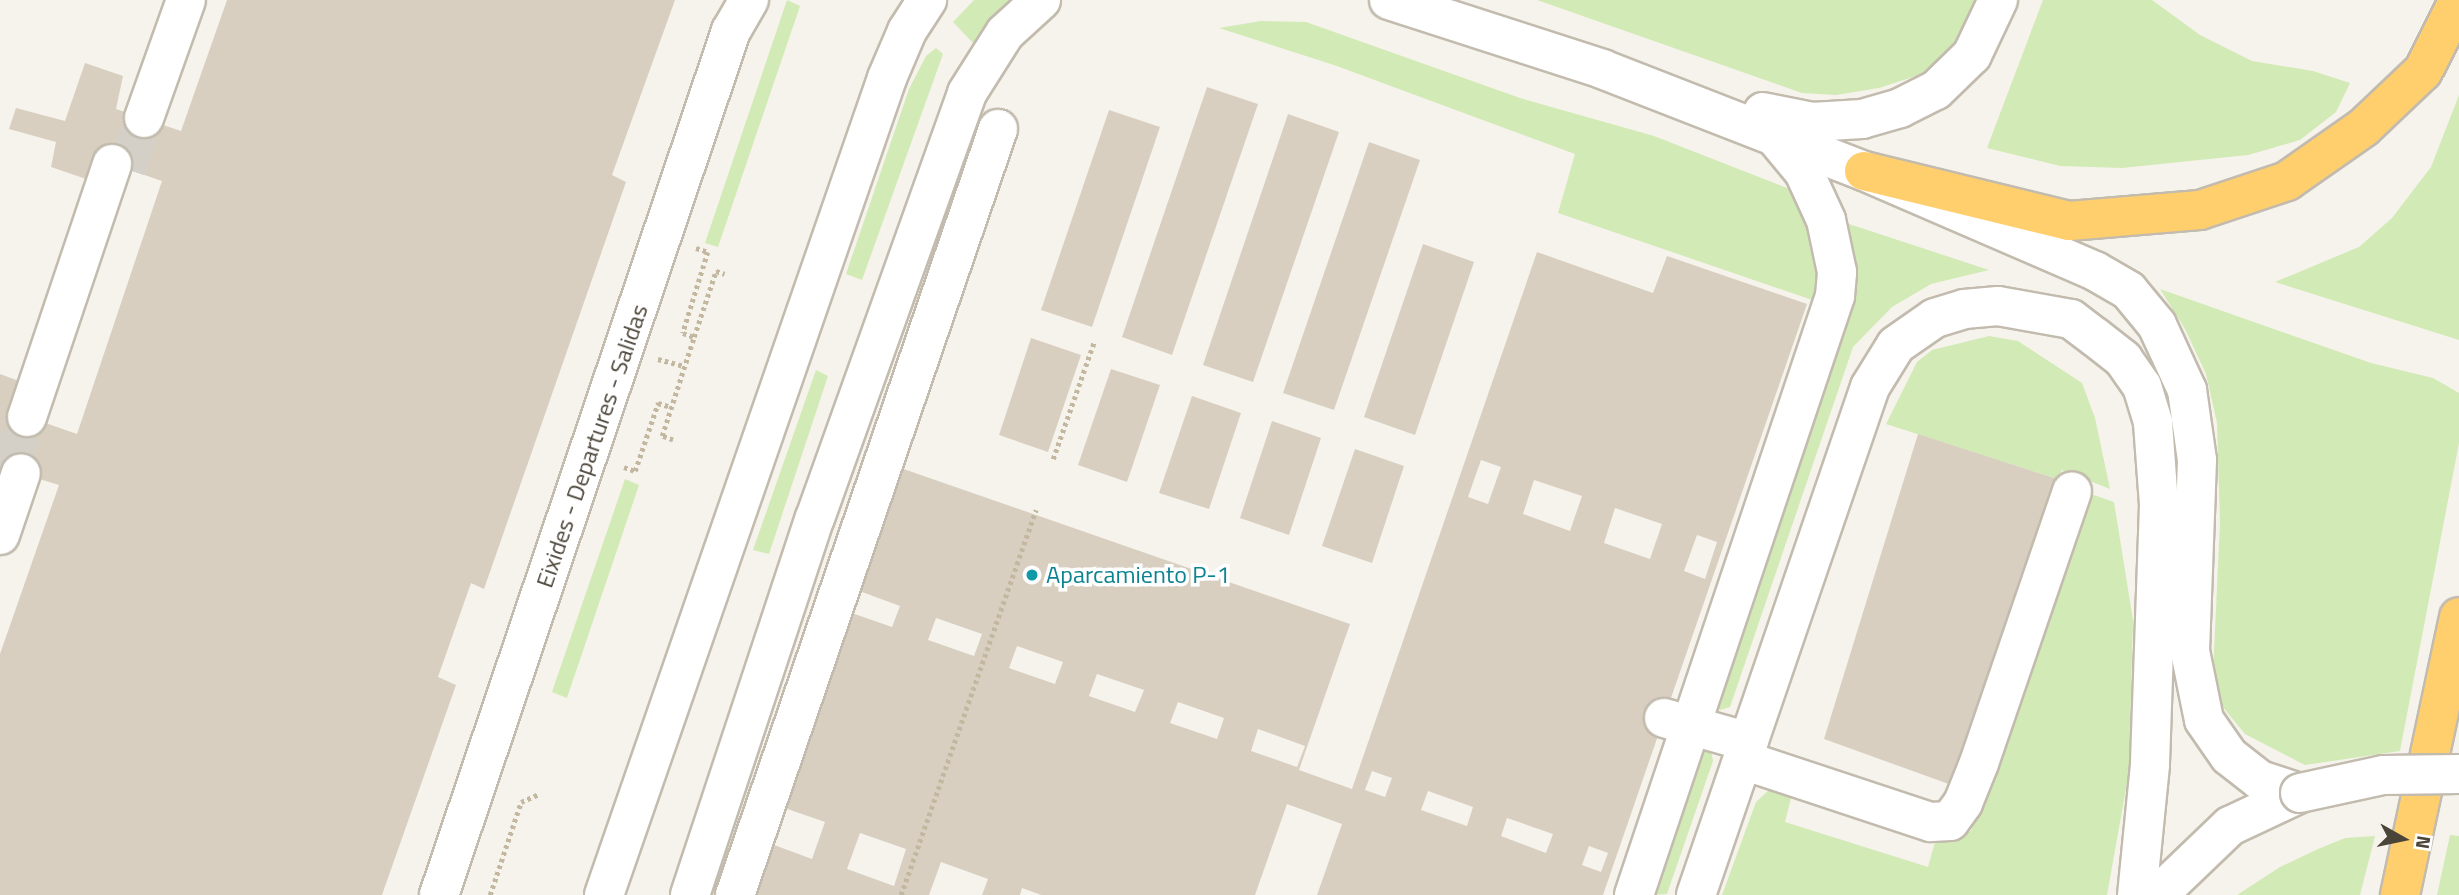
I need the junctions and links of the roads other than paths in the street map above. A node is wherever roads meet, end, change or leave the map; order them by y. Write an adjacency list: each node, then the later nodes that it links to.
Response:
1 (167, 0): 2 (street)
2 (186, 0)
3 (749, 0): 25 (street, Eixides - Departures - Salidas)
4 (927, 0): 26 (street)
5 (1041, 0): 27 (street)
6 (1389, 0): 9 (street)
7 (2459, 0): 13 (highway)
8 (1999, 3): 9 (street)
9 (1602, 69): 11 (street)
10 (998, 130): 28 (street)
11 (1774, 136): 13 (street); 19 (street)
12 (119, 167): 14 (street)
13 (1864, 171): 22 (street)
14 (33, 419)
15 (10, 479): 17 (street)
16 (2072, 492): 20 (street)
17 (0, 535)
18 (2459, 617): 33 (highway)
19 (1678, 722): 20 (street); 24 (street)
20 (1746, 751): 23 (street); 31 (street)
21 (2459, 774): 22 (street, bridge)
22 (2300, 793): 32 (street)
23 (1729, 802): 29 (street); 30 (street)
24 (1616, 894)
25 (439, 895)
26 (604, 895)
27 (690, 895)
28 (735, 895)
29 (1684, 895)
30 (1696, 895)
31 (2137, 895)
32 (2158, 895)
33 (2400, 895)

